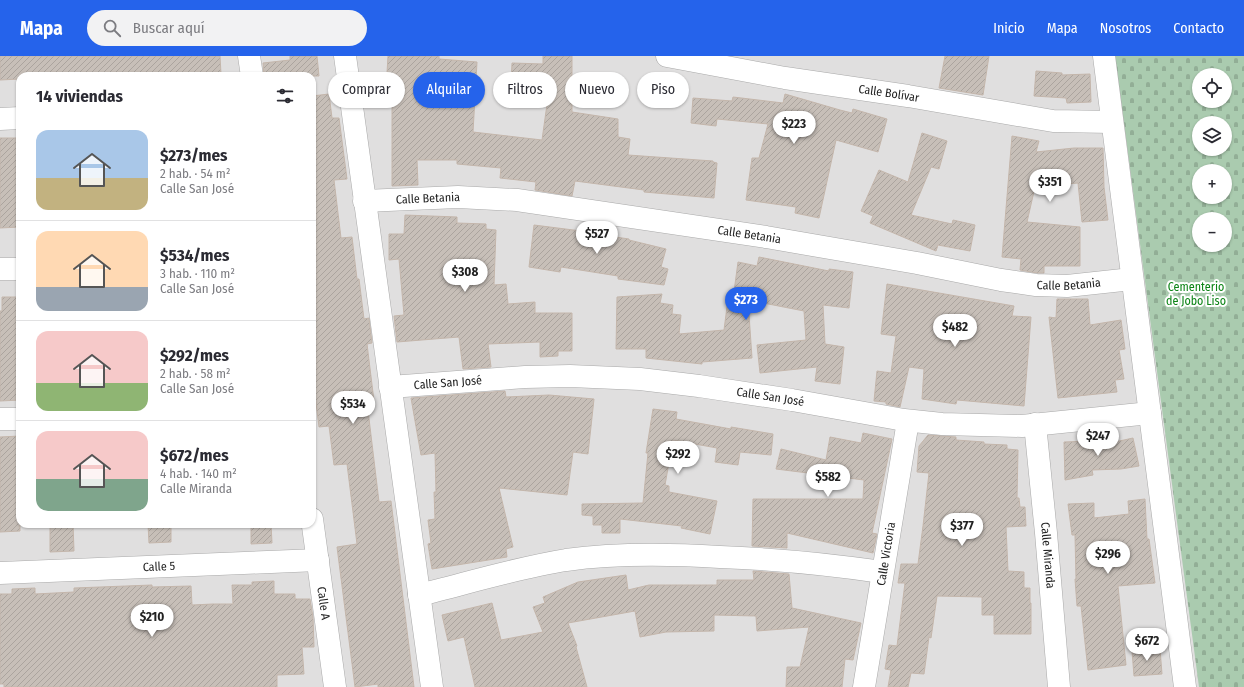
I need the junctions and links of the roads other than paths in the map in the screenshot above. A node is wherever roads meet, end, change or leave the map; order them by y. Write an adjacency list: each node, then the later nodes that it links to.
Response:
1 (249, 56): 5 (street)
2 (345, 56): 9 (street)
3 (667, 56): 8 (street, Calle Bolívar)
4 (1104, 56): 8 (street)
5 (251, 72)
6 (16, 118): 7 (street)
7 (0, 119)
8 (1112, 122): 12 (street)
9 (364, 201): 12 (street, Calle Betania); 13 (street)
10 (0, 269): 11 (street)
11 (16, 269)
12 (1132, 279): 14 (street)
13 (390, 387): 17 (street, Calle San José); 23 (street)
14 (1150, 413): 18 (street, Calle San José); 28 (street)
15 (16, 418): 16 (street)
16 (0, 419)
17 (908, 421): 18 (street, Calle San José); 21 (street, Calle Victoria)
18 (1035, 424): 27 (street, Calle Miranda)
19 (313, 528): 20 (street, Calle A)
20 (318, 560): 22 (street, Calle 5); 24 (street, Calle A)
21 (882, 572): 23 (street); 26 (street, Calle Victoria)
22 (0, 574)
23 (420, 595): 25 (street)
24 (335, 687)
25 (432, 687)
26 (864, 687)
27 (1059, 687)
28 (1186, 687)

